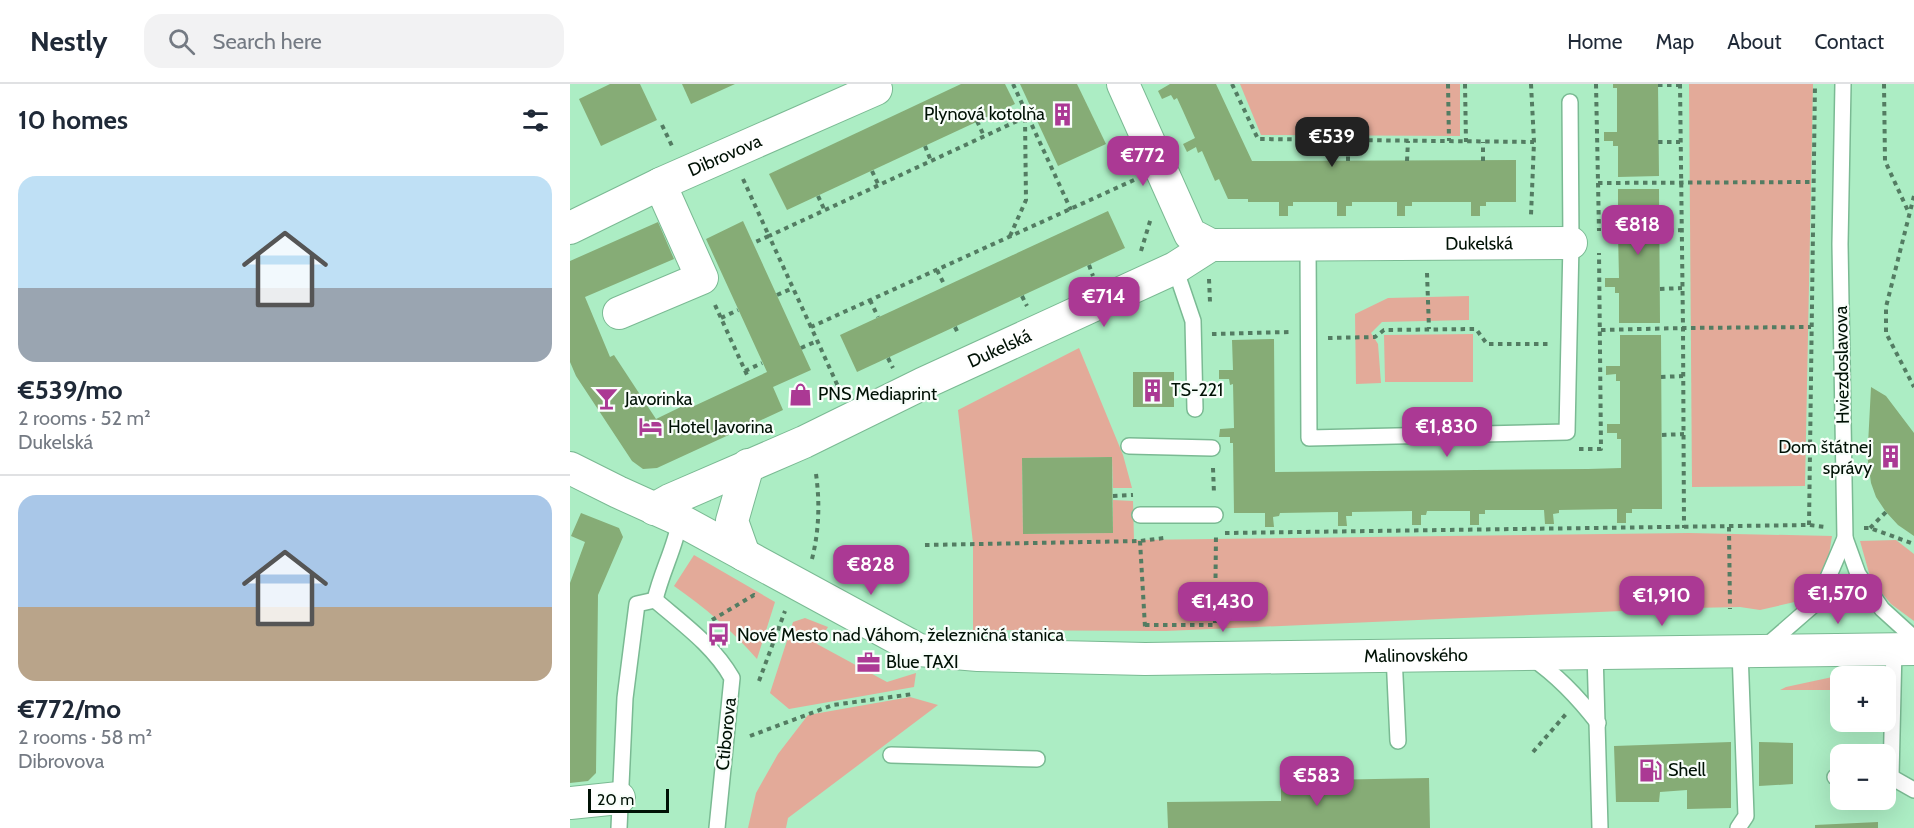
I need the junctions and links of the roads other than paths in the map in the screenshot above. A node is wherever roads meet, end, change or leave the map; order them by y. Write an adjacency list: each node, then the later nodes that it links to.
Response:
1 (874, 84): 5 (street, Dibrovova)
2 (1123, 84): 9 (street)
3 (1843, 84): 20 (lane, Hviezdoslavova)
4 (1570, 102): 8 (lane)
5 (660, 184): 6 (street, Dibrovova); 11 (street)
6 (571, 224)
7 (1308, 244): 8 (street, Dukelská); 8 (lane); 9 (street, Dukelská)
8 (1590, 244)
9 (1210, 258): 10 (street, Dukelská)
10 (1175, 267): 12 (lane); 15 (street, Dukelská)
11 (619, 313)
12 (1195, 409)
13 (1129, 446): 14 (lane)
14 (1212, 448)
15 (748, 465): 17 (street, Dukelská); 21 (street)
16 (570, 468): 17 (street)
17 (667, 515): 21 (street); 22 (lane)
18 (1140, 515): 19 (lane)
19 (1215, 515)
20 (1845, 538): 23 (lane); 24 (lane, Hviezdoslavova)
21 (744, 555): 27 (street, Malinovského)
22 (655, 600): 36 (lane); 37 (lane, Ctiborova)
23 (1907, 645): 24 (street, Malinovského); 30 (lane)
24 (1751, 651): 25 (street, Malinovského); 39 (lane)
25 (1595, 652): 26 (street, Malinovského); 28 (lane)
26 (1524, 653): 27 (street, Malinovského); 28 (lane)
27 (1394, 655): 29 (lane)
28 (1598, 723): 38 (lane)
29 (1398, 741)
30 (1893, 744)
31 (891, 755): 32 (lane)
32 (1036, 759)
33 (1896, 781): 34 (lane)
34 (1914, 790)
35 (570, 803): 36 (street)
36 (619, 813)
37 (717, 828)
38 (1600, 828)
39 (1738, 828)

